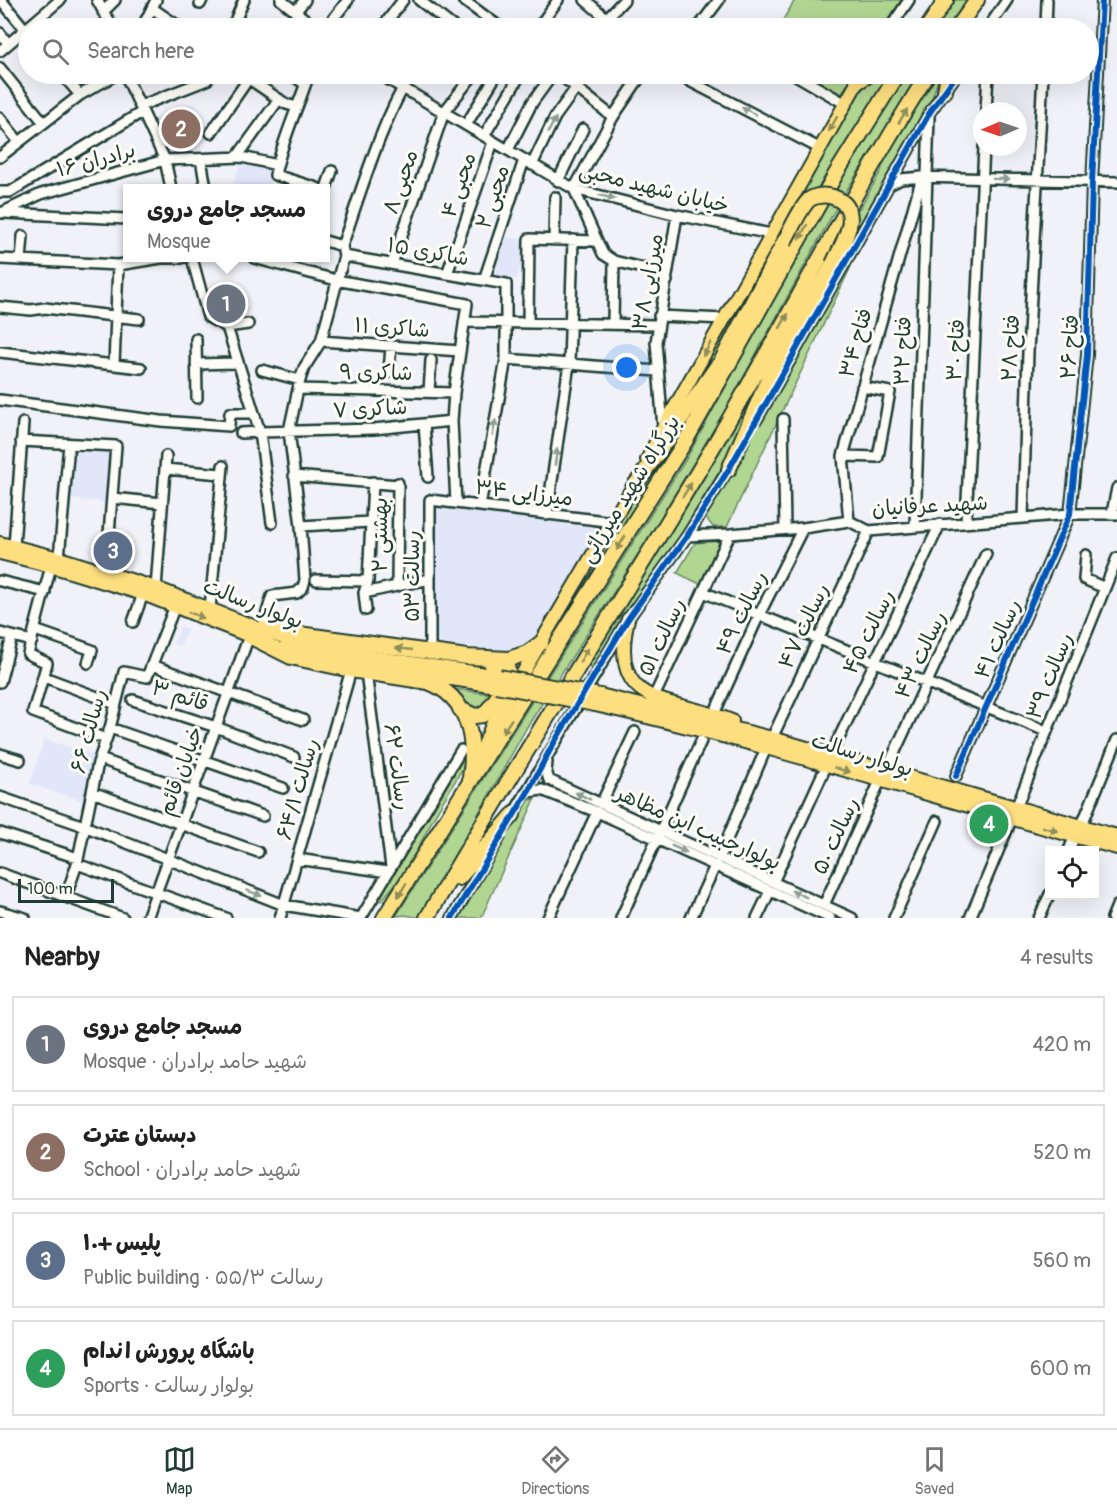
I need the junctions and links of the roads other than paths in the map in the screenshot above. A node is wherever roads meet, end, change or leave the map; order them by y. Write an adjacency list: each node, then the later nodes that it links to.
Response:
1 (1, 0): 46 (street)
2 (97, 0): 25 (street)
3 (116, 0): 25 (street)
4 (244, 0): 31 (street)
5 (281, 0): 26 (street)
6 (304, 0): 26 (street)
7 (348, 0): 33 (street)
8 (403, 0): 34 (street)
9 (419, 0): 35 (street)
10 (463, 0): 24 (street)
11 (481, 0): 24 (street)
12 (558, 0): 37 (street)
13 (585, 0): 38 (street)
14 (624, 0): 39 (street)
15 (719, 0): 40 (street)
16 (909, 0): 41 (street)
17 (946, 0): 42 (highway)
18 (976, 0): 43 (highway)
19 (1007, 0): 44 (street)
20 (1047, 0): 45 (street)
21 (1102, 0): 51 (street, فتاح ۲۶)
22 (54, 2): 27 (street)
23 (154, 4): 29 (street); 30 (street)
24 (474, 9): 36 (street)
25 (103, 12): 28 (street)
26 (295, 12): 32 (street)
27 (39, 18)
28 (107, 18)
29 (147, 18)
30 (169, 18)
31 (236, 18)
32 (303, 18)
33 (334, 18)
34 (390, 18)
35 (442, 18)
36 (487, 18)
37 (545, 18)
38 (601, 18)
39 (610, 18)
40 (706, 18)
41 (897, 18)
42 (934, 18)
43 (964, 18)
44 (995, 18)
45 (1046, 18)
46 (18, 20)
47 (0, 33): 49 (street)
48 (18, 37): 49 (street)
49 (8, 44): 50 (street)
50 (0, 51)
51 (1099, 55)
52 (0, 68): 91 (street)
53 (71, 84): 81 (street)
54 (99, 84): 81 (street)
55 (130, 84): 86 (street)
56 (198, 84): 86 (street)
57 (240, 84): 94 (street)
58 (257, 84): 82 (street)
59 (305, 84): 85 (street)
60 (395, 84): 79 (street, خیابان شهید محبی)
61 (405, 84): 79 (street)
62 (466, 84): 87 (street, محبی ۸)
63 (491, 84): 92 (street)
64 (515, 84): 95 (street)
65 (546, 84): 99 (street)
66 (572, 84): 105 (street, محبی ۲, one-way to 66)
67 (576, 84): 89 (street)
68 (635, 84): 89 (street)
69 (695, 84): 98 (street, one-way to 69)
70 (811, 84): 84 (street)
71 (856, 84): 84 (main road)
72 (892, 84): 188 (highway, بزرگراه شهید میرزائی, one-way to 188)
73 (922, 84): 330 (highway, one-way to 73)
74 (946, 84): 80 (highway)
75 (950, 84): 80 (street)
76 (987, 84): 83 (street)
77 (1043, 84): 111 (street, فتاح ۲۸)
78 (1097, 84): 113 (street, فتاح ۲۶)
79 (402, 88): 87 (street, خیابان شهید محبی); 132 (street)
80 (945, 91): 88 (street)
81 (80, 95): 91 (street)
82 (279, 99): 85 (street); 101 (street)
83 (986, 102)
84 (844, 103): 98 (main road, one-way to 98)
85 (297, 107): 107 (street)
86 (141, 109): 104 (street); 121 (street)
87 (444, 112): 92 (street, خیابان شهید محبی); 139 (street, محبی ۸)
88 (929, 114): 106 (street); 109 (street)
89 (613, 117): 120 (street)
90 (0, 118): 96 (street)
91 (44, 123): 96 (street)
92 (466, 125): 95 (street, خیابان شهید محبی)
93 (583, 129): 112 (street)
94 (210, 133)
95 (484, 136): 97 (street, خیابان شهید محبی)
96 (19, 142): 102 (street)
97 (493, 142): 99 (street, خیابان شهید محبی); 141 (street, محبی ۴)
98 (819, 148): 126 (main road)
99 (508, 150): 105 (street, خیابان شهید محبی)
100 (983, 156): 110 (street, فتاح ۳۰)
101 (237, 157): 103 (street, برادران ۱۶); 107 (street, برادران ۱۶)
102 (0, 158)
103 (201, 159): 104 (street, برادران ۱۶); 116 (street)
104 (165, 160): 115 (street); 123 (street, برادران ۱۶)
105 (528, 163): 112 (street, خیابان شهید محبی); 143 (street, محبی ۲)
106 (902, 163): 109 (street); 119 (street)
107 (276, 170): 117 (street, برادران ۱۶)
108 (332, 171): 118 (street)
109 (925, 177): 110 (street); 119 (street); 174 (street, فتاح ۳۴); 217 (street, فتاح ۳۲)
110 (982, 179): 111 (street, one-way to 111); 213 (street, فتاح ۳۰)
111 (1038, 180): 113 (street); 209 (street, فتاح ۲۸)
112 (558, 181): 120 (street, خیابان شهید محبی)
113 (1092, 182): 114 (street); 205 (street, فتاح ۲۶)
114 (1117, 182)
115 (170, 184)
116 (205, 184)
117 (306, 184)
118 (327, 184)
119 (891, 184): 194 (street)
120 (574, 189): 124 (street, خیابان شهید محبی, one-way to 124); 130 (street)
121 (0, 192)
122 (555, 197): 128 (street)
123 (1, 213): 125 (street)
124 (677, 215): 126 (street, خیابان شهید محبی); 144 (street, میرزایی ۳۸)
125 (123, 219)
126 (771, 234): 148 (main road)
127 (23, 236): 134 (street)
128 (554, 240): 129 (street); 152 (street)
129 (573, 240): 130 (street); 153 (street)
130 (596, 241): 135 (street)
131 (330, 244): 132 (street, شاکری ۱۵)
132 (343, 251): 139 (street, شاکری ۱۵); 142 (street)
133 (0, 259): 134 (street)
134 (21, 260): 140 (street)
135 (614, 261): 144 (street); 155 (street)
136 (136, 262): 140 (street)
137 (193, 262): 156 (street)
138 (269, 262): 142 (street)
139 (392, 264): 141 (street, شاکری ۱۵)
140 (118, 265): 146 (street)
141 (447, 274): 143 (street, شاکری ۱۵)
142 (336, 280): 150 (street); 158 (street)
143 (484, 280): 151 (street, شاکری ۱۵)
144 (667, 281): 149 (street, میرزایی ۳۸)
145 (0, 307): 146 (street)
146 (116, 316): 147 (street); 168 (street)
147 (139, 319)
148 (724, 319): 149 (street); 184 (main road, one-way to 184)
149 (658, 320): 155 (street); 171 (street, میرزایی ۳۸)
150 (464, 322): 151 (street); 160 (street)
151 (507, 322): 152 (street); 163 (street)
152 (528, 322): 153 (street)
153 (570, 323): 155 (street); 166 (street)
154 (248, 324): 156 (street)
155 (613, 324)
156 (227, 327): 164 (street)
157 (196, 339): 165 (street)
158 (321, 341): 159 (street, شاکری ۱۱); 173 (street)
159 (391, 346): 160 (street, شاکری ۱۱); 172 (street)
160 (460, 351): 176 (street)
161 (0, 352): 168 (street)
162 (432, 360): 175 (street)
163 (506, 360): 166 (street); 204 (street, one-way to 163)
164 (237, 363): 165 (street); 179 (street)
165 (196, 364): 177 (street)
166 (570, 364): 171 (street); 207 (street, one-way to 166)
167 (718, 364): 188 (highway); 194 (highway, bridge); 199 (highway)
168 (114, 365): 169 (street)
169 (141, 368)
170 (262, 370): 173 (street, شاکری ۹)
171 (657, 370): 184 (street, میرزایی ۳۸)
172 (389, 372)
173 (299, 385): 175 (street, شاکری ۹); 185 (street)
174 (862, 387): 192 (street, فتاح ۳۴); 192 (street)
175 (429, 392): 176 (street, شاکری ۹)
176 (454, 393): 181 (street)
177 (197, 398)
178 (0, 400): 179 (street)
179 (254, 413): 186 (street)
180 (783, 419): 219 (street)
181 (452, 421): 183 (street, شاکری ۷); 203 (street)
182 (23, 423): 189 (street)
183 (424, 424): 185 (street, شاکری ۷); 196 (street)
184 (663, 428): 199 (main road)
185 (289, 431): 186 (street, شاکری ۷); 195 (street)
186 (260, 432): 187 (street, شاکری ۷); 214 (street)
187 (241, 433)
188 (686, 440): 296 (highway, بزرگراه شهید میرزائی, one-way to 296)
189 (21, 441): 190 (street); 225 (street)
190 (69, 444): 200 (street); 230 (street)
191 (166, 456): 193 (street)
192 (843, 456): 210 (street, فتاح ۳۴)
193 (165, 469): 202 (street); 244 (street)
194 (729, 469): 208 (street)
195 (294, 476): 197 (street); 216 (street)
196 (428, 477)
197 (373, 482): 211 (street); 236 (street, بهشتی ۲)
198 (1117, 488): 206 (street)
199 (632, 490): 212 (main road)
200 (112, 498): 202 (street); 231 (street)
201 (430, 500): 203 (street, میرزایی ۳۴); 232 (street, رسالت ۵۳)
202 (162, 503): 237 (street)
203 (456, 503): 204 (street, میرزایی ۳۴)
204 (480, 506): 207 (street, میرزایی ۳۴)
205 (1070, 514): 206 (street, شهید عرفانیان); 209 (street, شهید عرفانیان); 271 (street, رسالت ۴۱)
206 (1115, 514)
207 (547, 515): 212 (street, میرزایی ۳۴)
208 (699, 515): 222 (street); 223 (street)
209 (1023, 518): 213 (street, شهید عرفانیان)
210 (849, 521): 218 (street, شهید عرفانیان); 220 (street, شهید عرفانیان)
211 (370, 522): 216 (street); 235 (street)
212 (614, 522): 255 (main road)
213 (966, 522): 215 (street, شهید عرفانیان)
214 (272, 523)
215 (940, 524): 217 (street, شهید عرفانیان); 258 (street, رسالت ۴۵)
216 (301, 526): 251 (street, خیابان قائم)
217 (915, 526): 220 (street, شهید عرفانیان)
218 (803, 528): 219 (street, شهید عرفانیان); 246 (street, رسالت ۴۹)
219 (785, 529): 221 (street, شهید عرفانیان)
220 (869, 531): 253 (street, رسالت ۴۷)
221 (730, 534): 222 (street, شهید عرفانیان); 240 (street, رسالت ۵۱)
222 (711, 535): 223 (street, شهید عرفانیان)
223 (687, 536): 247 (street)
224 (0, 543): 225 (main road, بولوار رسالت)
225 (14, 546): 230 (main road, بولوار رسالت)
226 (0, 553): 230 (main road, بولوار رسالت)
227 (986, 554): 265 (street, رسالت ۴۳)
228 (1086, 555): 238 (street)
229 (1117, 558): 238 (street, رسالت ۳۹)
230 (55, 562): 231 (main road, بولوار رسالت); 239 (street); 241 (main road, بولوار رسالت)
231 (106, 572): 237 (main road, بولوار رسالت)
232 (430, 579): 236 (street); 256 (street, رسالت ۵۳)
233 (316, 580): 235 (street)
234 (0, 581): 239 (street)
235 (368, 581): 242 (street)
236 (397, 586): 242 (street)
237 (156, 588): 244 (main road, بولوار رسالت)
238 (1105, 588): 277 (street, رسالت ۳۹)
239 (45, 592): 249 (street)
240 (703, 592): 246 (street); 267 (street, رسالت ۵۱)
241 (143, 594): 243 (main road, بولوار رسالت); 248 (street)
242 (364, 594): 245 (street)
243 (175, 606): 251 (main road, بولوار رسالت, one-way to 251); 260 (street)
244 (210, 609): 251 (main road, بولوار رسالت)
245 (366, 610)
246 (759, 615): 253 (street); 273 (street, رسالت ۴۹)
247 (627, 619): 267 (main road); 289 (street)
248 (133, 621)
249 (35, 630): 254 (street); 259 (street)
250 (0, 633): 252 (street)
251 (256, 633): 256 (highway, one-way to 251); 261 (highway); 266 (street, خیابان قائم); 269 (main road, بولوار رسالت, bridge)
252 (12, 636): 254 (street); 264 (street)
253 (818, 639): 258 (street); 279 (street, رسالت ۴۷)
254 (32, 641): 263 (street)
255 (541, 643): 257 (highway); 296 (main road)
256 (430, 652): 257 (highway)
257 (467, 657): 272 (highway)
258 (874, 662): 265 (street); 286 (street, رسالت ۴۵)
259 (88, 663)
260 (152, 665): 266 (street); 270 (street, رسالت ۶۶)
261 (351, 670): 262 (highway); 318 (street, رسالت ۶۴/۱)
262 (366, 672): 272 (highway); 321 (street, رسالت ۶۲)
263 (44, 676): 270 (street); 280 (street)
264 (0, 682)
265 (928, 683): 271 (street); 293 (street, رسالت ۴۳)
266 (228, 691): 274 (street); 275 (street, خیابان قائم)
267 (654, 697): 273 (main road)
268 (133, 700): 275 (street, قائم ۳)
269 (598, 700): 279 (main road, بولوار رسالت); 293 (main road, بولوار رسالت, one-way to 293)
270 (116, 704): 276 (street, رسالت ۶۶)
271 (986, 706): 277 (street); 294 (street, رسالت ۴۱)
272 (460, 709): 296 (highway)
273 (714, 714): 279 (main road)
274 (303, 720)
275 (216, 727): 287 (street, قائم ۳); 291 (street, خیابان قائم)
276 (110, 728): 280 (street, رسالت ۶۶); 291 (street)
277 (1046, 731): 304 (street, رسالت ۳۹)
278 (635, 732): 303 (street)
279 (772, 738): 286 (main road, بولوار رسالت)
280 (106, 739): 288 (street, رسالت ۶۶)
281 (1117, 740): 311 (street)
282 (701, 741): 312 (street)
283 (461, 750): 321 (street)
284 (764, 753): 320 (street)
285 (0, 754): 290 (street)
286 (831, 755): 293 (main road, بولوار رسالت)
287 (294, 757)
288 (100, 759): 299 (street, رسالت ۶۶); 300 (street)
289 (547, 759): 295 (street); 301 (street)
290 (20, 760)
291 (204, 760): 297 (street); 300 (street, خیابان قائم)
292 (823, 773): 323 (street)
293 (883, 776): 304 (main road, بولوار رسالت); 331 (street, رسالت ۵۰)
294 (956, 777)
295 (549, 780): 298 (street); 303 (street, بولوارحبیب ابن مظاهر, one-way to 295)
296 (469, 783): 338 (highway, بزرگراه شهید میرزائی, one-way to 338)
297 (283, 788)
298 (542, 790): 301 (street, بولوارحبیب ابن مظاهر); 303 (street, بولوارحبیب ابن مظاهر)
299 (92, 792): 308 (street); 309 (street, رسالت ۶۶)
300 (192, 792): 306 (street); 308 (street, خیابان قائم)
301 (528, 792): 305 (street)
302 (0, 797): 309 (street)
303 (599, 808): 312 (street, بولوارحبیب ابن مظاهر); 340 (street)
304 (1014, 813): 311 (main road, بولوار رسالت); 347 (street, رسالت ۳۹)
305 (513, 815): 330 (highway); 339 (street)
306 (263, 816)
307 (937, 821): 346 (street)
308 (180, 825): 316 (street); 317 (street, خیابان قائم)
309 (84, 826): 317 (street); 319 (street, رسالت ۶۶)
310 (0, 832): 319 (street)
311 (1078, 832): 313 (main road, بولوار رسالت); 314 (street); 315 (main road, بولوار رسالت)
312 (658, 835): 320 (street, بولوارحبیب ابن مظاهر); 341 (street)
313 (1117, 836)
314 (1071, 846)
315 (1117, 848)
316 (258, 852)
317 (168, 858): 324 (street, خیابان قائم); 327 (street, one-way to 327)
318 (297, 859): 321 (street); 327 (street, رسالت ۶۴/۱)
319 (77, 861): 324 (street); 325 (street, رسالت ۶۶)
320 (717, 862): 323 (street, بولوارحبیب ابن مظاهر); 342 (street)
321 (390, 869): 337 (street)
322 (0, 873): 325 (street)
323 (772, 886): 331 (street, بولوارحبیب ابن مظاهر); 343 (street)
324 (155, 894): 334 (street, خیابان قائم); 335 (street)
325 (66, 896): 333 (street)
326 (1047, 900): 348 (street)
327 (284, 905): 336 (street, رسالت ۶۴/۱); 337 (street)
328 (1117, 906): 349 (street)
329 (0, 911): 332 (street)
330 (430, 912)
331 (820, 912): 344 (street, بولوارحبیب ابن مظاهر); 345 (street, بولوارحبیب ابن مظاهر)
332 (25, 918)
333 (123, 918)
334 (147, 918)
335 (226, 918)
336 (280, 918)
337 (361, 918)
338 (384, 918)
339 (452, 918)
340 (548, 918)
341 (621, 918)
342 (691, 918)
343 (757, 918)
344 (830, 918)
345 (852, 918)
346 (894, 918)
347 (970, 918)
348 (1039, 918)
349 (1112, 918)

